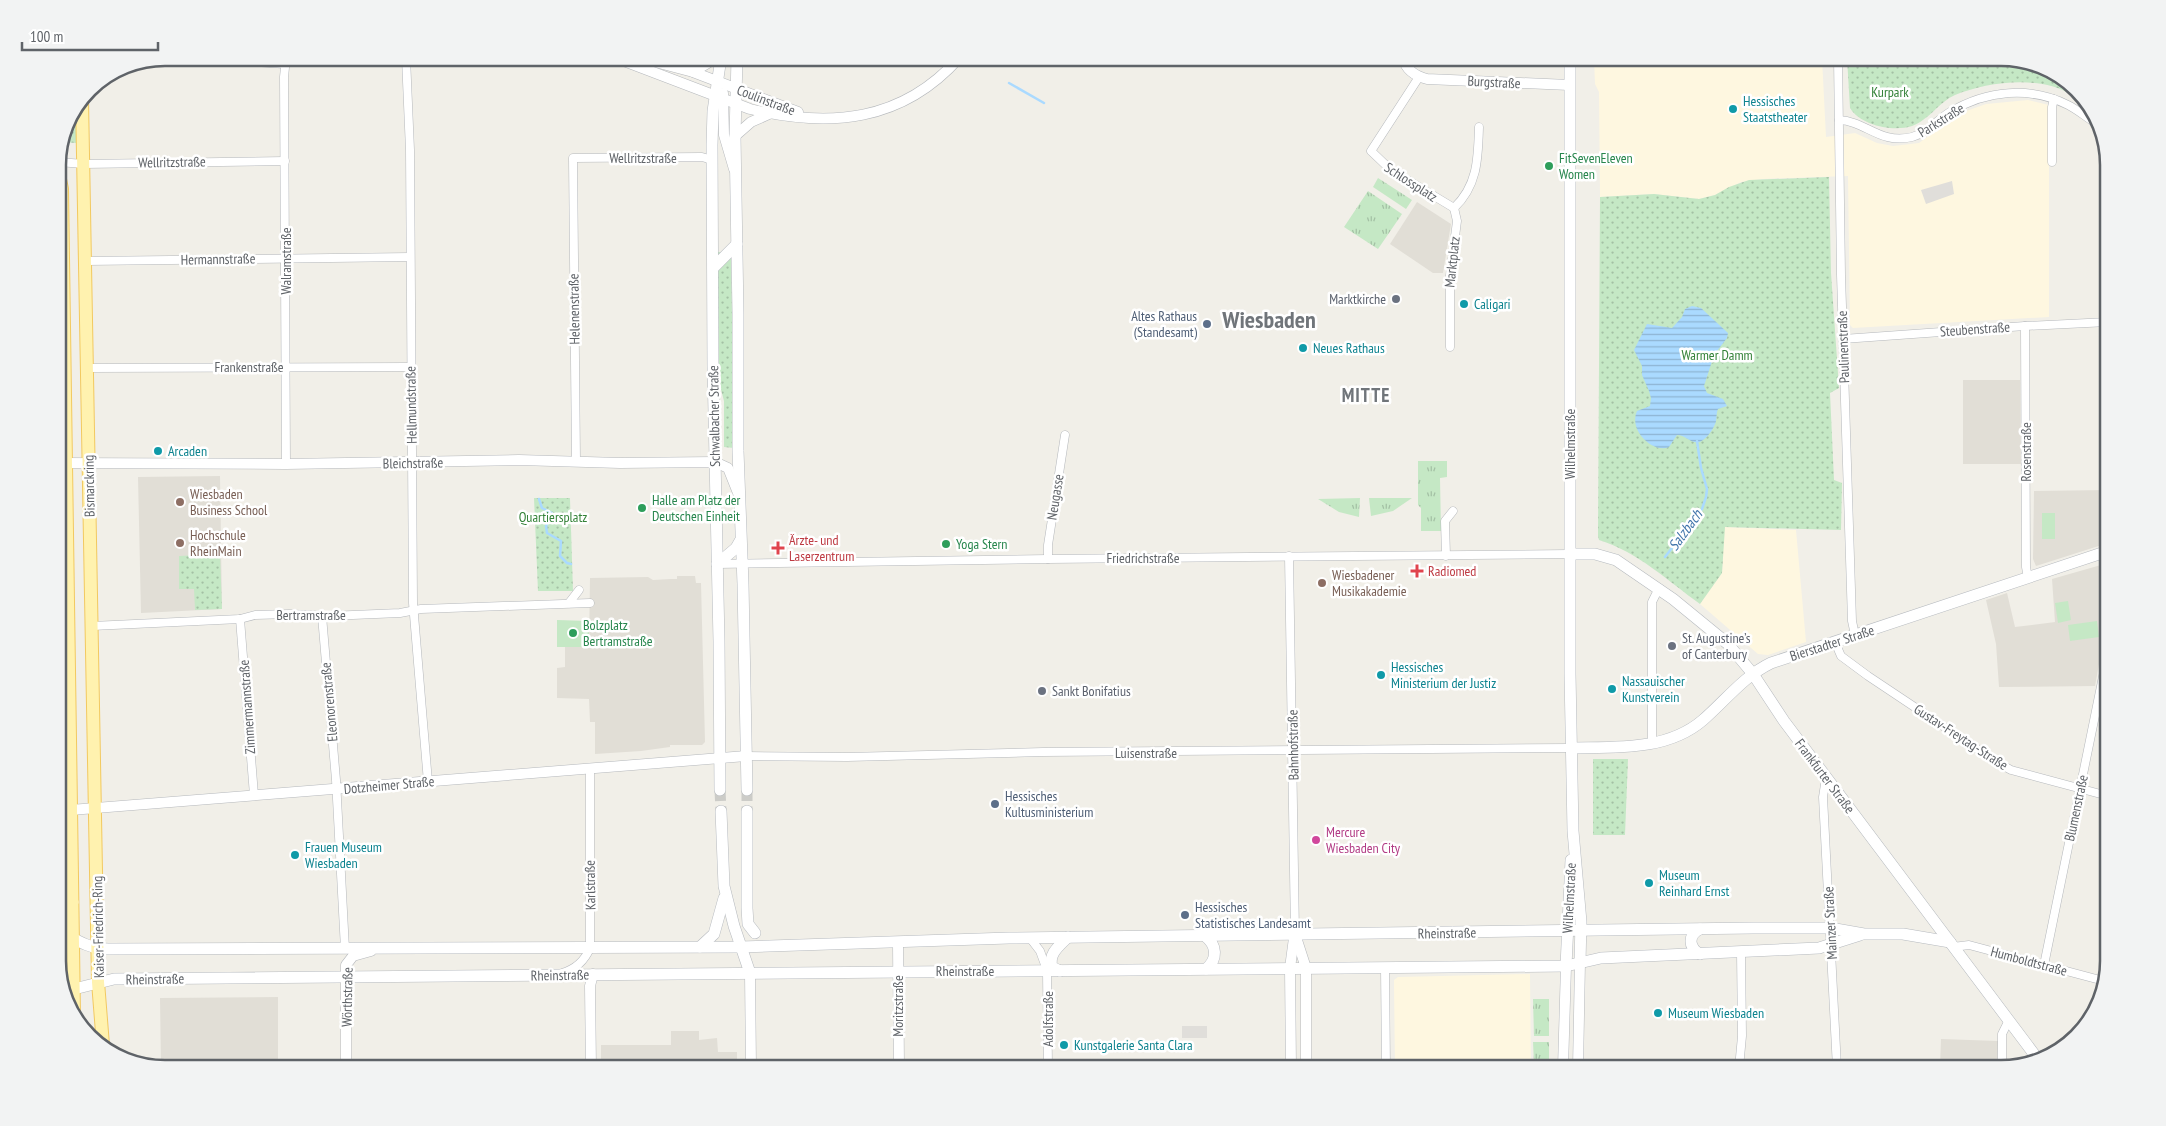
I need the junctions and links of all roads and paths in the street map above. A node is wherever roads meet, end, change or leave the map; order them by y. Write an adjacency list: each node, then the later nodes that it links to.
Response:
1 (286, 66): 28 (street, Walramstraße)
2 (406, 66): 36 (street, Hellmundstraße)
3 (637, 66): 17 (street, Coulinstraße)
4 (671, 66): 12 (street, Coulinstraße)
5 (703, 66): 12 (street)
6 (720, 66): 14 (main road, Schwalbacher Straße)
7 (737, 66): 16 (main road, Schwalbacher Straße)
8 (951, 66): 22 (street, Coulinstraße)
9 (1407, 66): 13 (street)
10 (1570, 66): 15 (main road, Wilhelmstraße)
11 (1838, 66): 24 (street, Paulinenstraße)
12 (694, 72): 14 (street, Coulinstraße)
13 (1419, 77): 15 (street, Burgstraße); 34 (street, Schlossplatz)
14 (717, 81): 16 (street, Coulinstraße); 17 (main road, Schwalbacher Straße)
15 (1570, 85): 57 (main road, Wilhelmstraße)
16 (737, 89): 19 (main road, Schwalbacher Straße); 22 (street, Coulinstraße)
17 (719, 98): 19 (street, Coulinstraße); 29 (main road, Schwalbacher Straße); 33 (street)
18 (2054, 99): 23 (street, Parkstraße); 24 (street, Parkstraße); 30 (street)
19 (736, 104): 21 (street, Coulinstraße); 26 (main road, Schwalbacher Straße)
20 (82, 111): 32 (main road, Bismarckring)
21 (770, 113): 22 (street, Coulinstraße); 26 (street)
22 (816, 118)
23 (2087, 118)
24 (1839, 120): 42 (street, Paulinenstraße)
25 (1479, 127): 34 (street)
26 (735, 136): 33 (main road, Schwalbacher Straße)
27 (573, 158): 29 (street, Wellritzstraße); 48 (street, Helenenstraße)
28 (285, 160): 32 (street, Wellritzstraße); 37 (street, Walramstraße)
29 (712, 160): 39 (main road, Schwalbacher Straße)
30 (2052, 162)
31 (66, 163): 32 (street, Wellritzstraße)
32 (84, 164): 38 (main road, Bismarckring)
33 (735, 173): 35 (main road, Schwalbacher Straße)
34 (1454, 208): 43 (street, Marktplatz)
35 (737, 244): 39 (main road); 54 (main road, Schwalbacher Straße)
36 (410, 257): 37 (street, Hermannstraße); 45 (street, Hellmundstraße)
37 (286, 258): 38 (street, Hermannstraße); 44 (street, Walramstraße)
38 (86, 261): 46 (main road, Bismarckring)
39 (712, 268): 50 (main road, Schwalbacher Straße)
40 (2100, 322): 41 (street, Steubenstraße)
41 (2025, 326): 42 (street, Steubenstraße); 64 (street, Rosenstraße)
42 (1843, 339): 74 (street, Paulinenstraße)
43 (1450, 347)
44 (285, 367): 45 (street, Frankenstraße); 46 (street, Frankenstraße); 53 (street, Walramstraße)
45 (410, 367): 52 (street, Hellmundstraße)
46 (88, 368): 49 (main road, Bismarckring)
47 (1064, 435): 61 (street, Neugasse)
48 (576, 461): 50 (street, Bleichstraße); 52 (street, Bleichstraße)
49 (88, 462): 51 (street, Bleichstraße); 53 (street, Bleichstraße); 73 (main road, Bismarckring)
50 (715, 462): 54 (street); 62 (main road, Schwalbacher Straße)
51 (66, 463)
52 (411, 463): 53 (street, Bleichstraße); 69 (street, Hellmundstraße)
53 (286, 464)
54 (739, 497): 56 (main road, Schwalbacher Straße)
55 (1453, 511): 60 (street)
56 (740, 541): 62 (main road); 63 (main road, Schwalbacher Straße)
57 (1569, 554): 60 (street, Friedrichstraße); 65 (main road, Frankfurter Straße); 79 (main road, Wilhelmstraße)
58 (2100, 554): 64 (main road, Bierstadter Straße)
59 (1289, 556): 60 (street, Friedrichstraße); 61 (street, Friedrichstraße); 80 (street, Bahnhofstraße)
60 (1446, 556)
61 (1048, 558): 63 (street, Friedrichstraße)
62 (717, 564): 63 (street, Friedrichstraße); 82 (main road, Schwalbacher Straße)
63 (742, 564): 81 (main road, Schwalbacher Straße)
64 (2028, 578): 74 (main road, Bierstadter Straße)
65 (1658, 588): 76 (main road, Frankfurter Straße); 78 (street)
66 (579, 590): 68 (street)
67 (590, 603): 68 (street, Bertramstraße)
68 (569, 604): 69 (street, Bertramstraße)
69 (413, 610): 70 (street, Bertramstraße); 85 (street, Hellmundstraße)
70 (322, 616): 72 (street, Bertramstraße); 87 (street, Eleonorenstraße)
71 (66, 617): 93 (main road, Bismarckring)
72 (240, 619): 73 (street, Bertramstraße); 91 (street, Zimmermannstraße)
73 (92, 626): 92 (main road, Bismarckring)
74 (1855, 635): 75 (main road, Bierstadter Straße)
75 (1835, 642): 76 (main road, Bierstadter Straße); 86 (street, Gustav-Freytag-Straße)
76 (1753, 674): 78 (main road, Bierstadter Straße); 84 (main road, Frankfurter Straße)
77 (2100, 691): 86 (street, Blumenstraße)
78 (1652, 744): 79 (main road, Bierstadter Straße)
79 (1571, 748): 80 (street, Luisenstraße); 97 (main road, Wilhelmstraße)
80 (1293, 750): 81 (street, Luisenstraße); 108 (street, Bahnhofstraße)
81 (746, 756): 82 (street, Luisenstraße); 89 (main road, Schwalbacher Straße)
82 (720, 757): 83 (street, Dotzheimer Straße); 88 (main road, Schwalbacher Straße)
83 (590, 769): 85 (street, Dotzheimer Straße); 122 (street, Karlstraße)
84 (1826, 778): 102 (main road, Frankfurter Straße); 103 (street, Mainzer Straße)
85 (428, 782): 87 (street, Dotzheimer Straße)
86 (2080, 788): 90 (street, Gustav-Freytag-Straße); 129 (street, Blumenstraße)
87 (336, 789): 91 (street, Dotzheimer Straße); 124 (street, Wörthstraße)
88 (720, 790)
89 (747, 790)
90 (2100, 794)
91 (254, 795): 92 (street, Dotzheimer Straße)
92 (95, 808): 93 (street, Dotzheimer Straße); 123 (main road, Kaiser-Friedrich-Ring)
93 (71, 810): 94 (street, Dotzheimer Straße); 99 (main road, Kaiser-Friedrich-Ring)
94 (66, 811)
95 (721, 811): 98 (main road)
96 (747, 811): 107 (main road)
97 (1573, 831): 105 (main road, Wilhelmstraße); 106 (main road, Wilhelmstraße)
98 (725, 894): 101 (main road); 120 (main road)
99 (72, 902): 100 (main road); 117 (main road, Kaiser-Friedrich-Ring)
100 (66, 913)
101 (731, 916): 107 (main road); 121 (main road)
102 (1938, 926): 110 (main road); 116 (main road, Frankfurter Straße)
103 (1830, 928): 104 (main road, Rheinstraße); 109 (main road, Rheinstraße); 119 (street, Mainzer Straße)
104 (1700, 929): 106 (main road, Rheinstraße); 127 (main road)
105 (1567, 931): 106 (main road, Rheinstraße); 108 (main road, Rheinstraße); 130 (main road, Wilhelmstraße)
106 (1581, 931): 128 (main road, Wilhelmstraße)
107 (755, 933): 118 (main road)
108 (1295, 934): 111 (main road, Rheinstraße); 132 (street, Bahnhofstraße); 133 (street, Bahnhofstraße)
109 (1864, 934): 110 (main road, Rheinstraße); 119 (main road, Rheinstraße)
110 (1903, 934): 116 (main road)
111 (1205, 936): 113 (main road, Rheinstraße); 134 (main road)
112 (66, 937): 117 (main road, Rheinstraße)
113 (1068, 937): 114 (main road, Rheinstraße); 136 (main road)
114 (1030, 938): 115 (main road, Rheinstraße); 135 (street)
115 (898, 943): 118 (main road, Rheinstraße); 137 (street, Moritzstraße)
116 (1952, 944): 129 (street, Humboldtstraße); 146 (main road, Frankfurter Straße)
117 (76, 945): 123 (main road, Rheinstraße); 144 (main road, Kaiser-Friedrich-Ring)
118 (778, 945): 121 (main road, Rheinstraße)
119 (1831, 945): 126 (main road, Rheinstraße); 160 (street, Mainzer Straße)
120 (700, 947): 121 (main road, Rheinstraße); 122 (main road, Rheinstraße)
121 (740, 947): 138 (main road)
122 (590, 948): 125 (main road, Rheinstraße); 140 (street)
123 (98, 949): 124 (main road, Rheinstraße); 143 (main road, Kaiser-Friedrich-Ring)
124 (345, 949): 125 (main road, Rheinstraße)
125 (379, 949): 141 (street, Wörthstraße)
126 (1741, 952): 127 (main road, Rheinstraße); 159 (street)
127 (1700, 954): 128 (main road, Rheinstraße)
128 (1580, 962): 130 (main road, Rheinstraße); 158 (street)
129 (2044, 964): 142 (street, Humboldtstraße)
130 (1566, 966): 131 (main road, Rheinstraße); 157 (street)
131 (1385, 967): 133 (main road, Rheinstraße); 156 (street)
132 (1290, 968): 133 (main road, Rheinstraße); 134 (main road, Rheinstraße); 154 (street, Bahnhofstraße)
133 (1306, 968): 155 (street, Bahnhofstraße)
134 (1206, 969): 136 (main road, Rheinstraße)
135 (1047, 970): 136 (main road, Rheinstraße); 137 (main road, Rheinstraße); 153 (street, Adolfstraße)
136 (1060, 970)
137 (898, 972): 138 (main road, Rheinstraße); 152 (street, Moritzstraße)
138 (750, 973): 139 (main road, Rheinstraße); 151 (street)
139 (593, 974): 140 (main road, Rheinstraße); 150 (street)
140 (549, 975): 141 (main road, Rheinstraße)
141 (346, 976): 143 (main road, Rheinstraße); 149 (street, Wörthstraße)
142 (2098, 979)
143 (98, 982): 145 (main road, Rheinstraße); 147 (main road, Kaiser-Friedrich-Ring)
144 (70, 987)
145 (71, 990)
146 (2009, 1020): 148 (main road, Frankfurter Straße); 161 (street)
147 (102, 1037)
148 (2034, 1053)
149 (346, 1060)
150 (591, 1060)
151 (751, 1060)
152 (899, 1060)
153 (1048, 1060)
154 (1291, 1060)
155 (1306, 1060)
156 (1386, 1060)
157 (1563, 1060)
158 (1578, 1060)
159 (1740, 1060)
160 (1837, 1060)
161 (2002, 1060)

